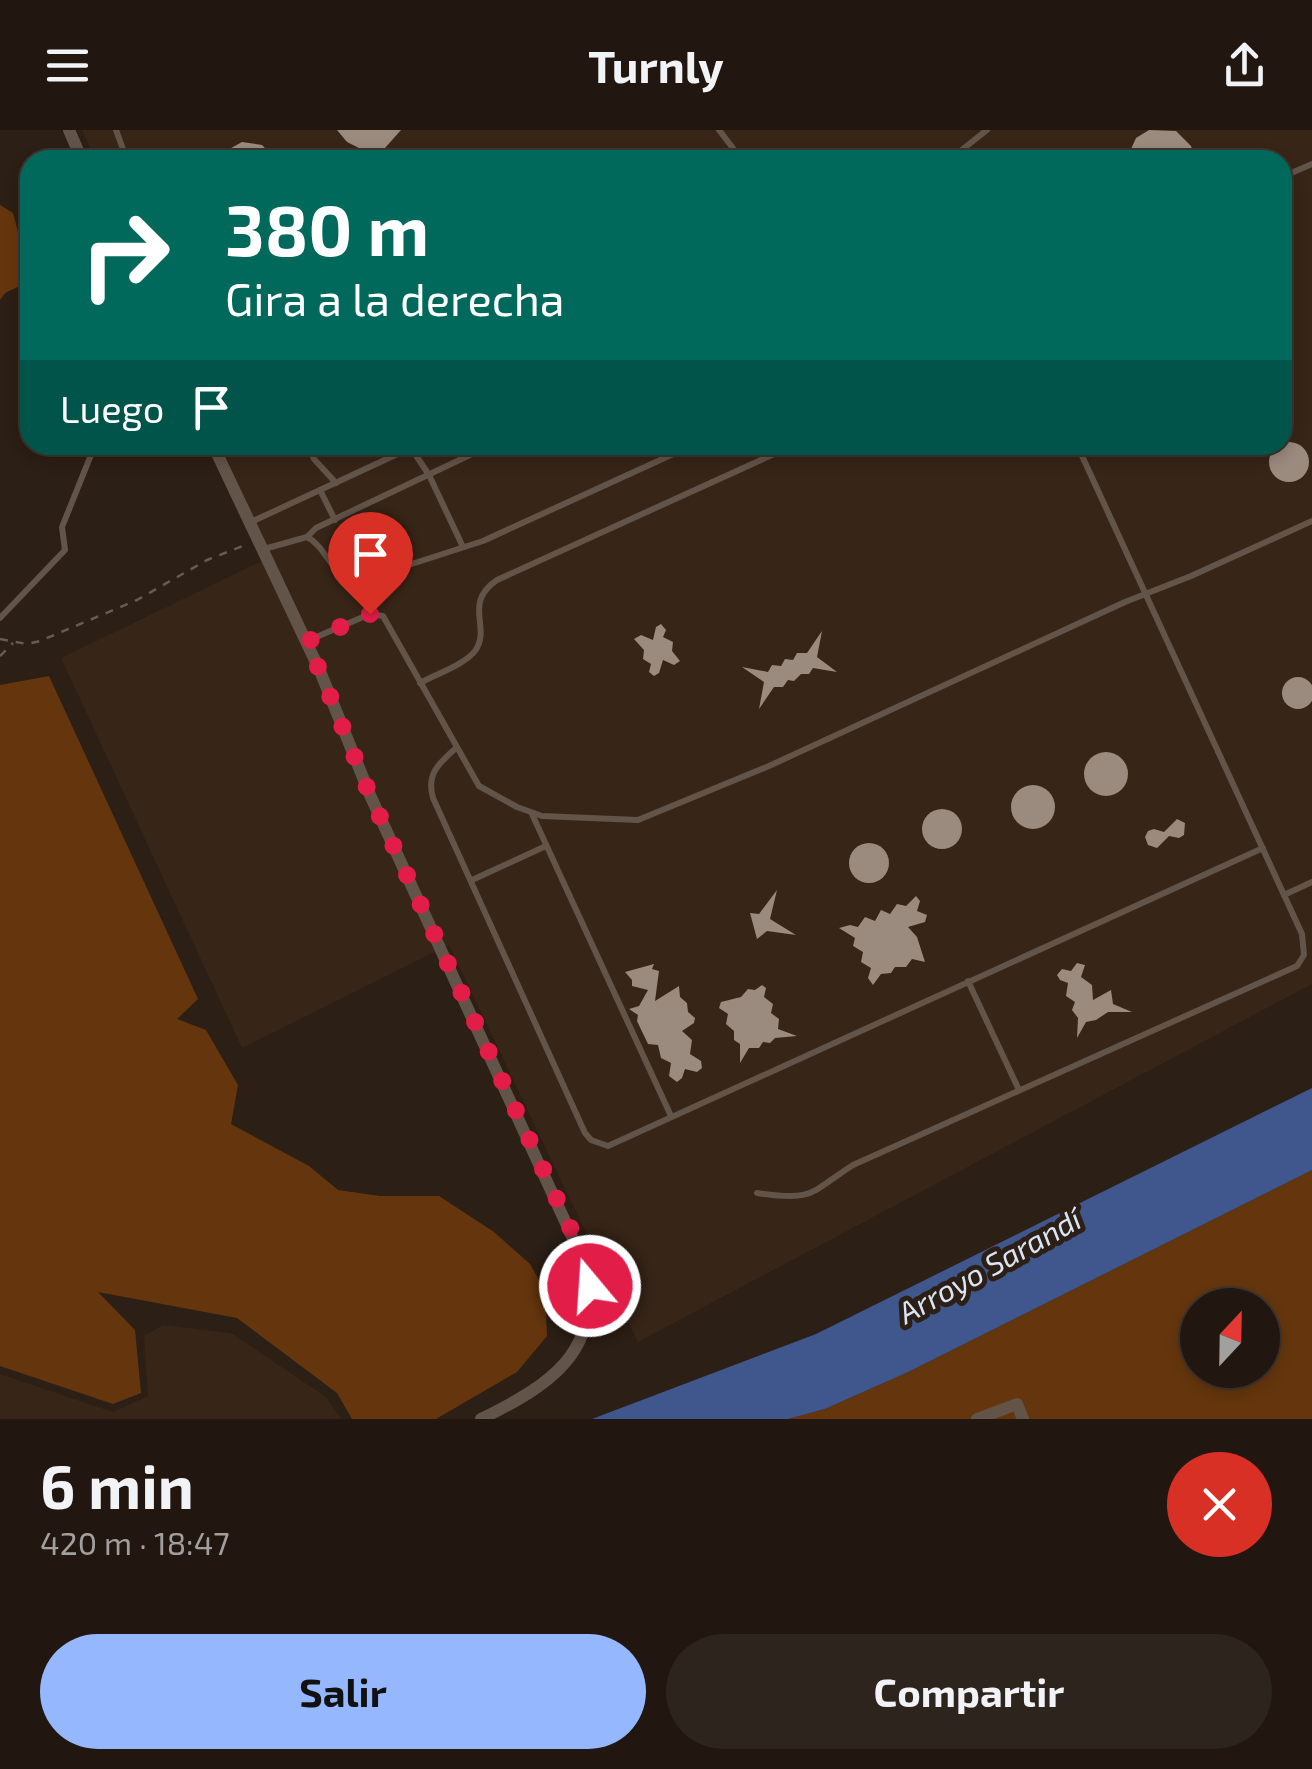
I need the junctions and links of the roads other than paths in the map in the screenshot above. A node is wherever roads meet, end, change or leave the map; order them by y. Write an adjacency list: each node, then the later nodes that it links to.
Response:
1 (719, 130): 3 (lane)
2 (987, 130): 4 (lane)
3 (734, 150)
4 (962, 150)
5 (91, 455): 24 (lane)
6 (218, 455): 19 (street)
7 (312, 455): 15 (lane)
8 (395, 455): 15 (lane)
9 (418, 455): 14 (lane)
10 (471, 455): 14 (lane)
11 (672, 455): 22 (lane)
12 (772, 455): 26 (lane)
13 (1082, 455): 23 (lane)
14 (428, 475): 17 (lane); 22 (lane)
15 (336, 483): 16 (lane)
16 (320, 490): 17 (lane); 19 (lane)
17 (335, 520): 20 (lane)
18 (1312, 521): 23 (lane)
19 (250, 522): 21 (street)
20 (306, 537): 21 (lane); 22 (lane)
21 (260, 544): 25 (street)
22 (463, 548)
23 (1146, 594): 28 (lane); 30 (lane)
24 (0, 618)
25 (306, 642): 26 (lane); 39 (street)
26 (420, 683): 27 (lane)
27 (456, 748): 28 (lane); 31 (lane)
28 (531, 813): 29 (lane)
29 (546, 846): 31 (lane); 37 (lane)
30 (1262, 848): 33 (lane); 35 (lane)
31 (472, 880): 37 (lane)
32 (1312, 882): 33 (lane)
33 (1284, 895): 34 (lane)
34 (1308, 953): 36 (lane)
35 (968, 981): 36 (lane); 37 (lane)
36 (1019, 1090): 38 (lane)
37 (671, 1116)
38 (758, 1194)
39 (480, 1419)
40 (977, 1419): 41 (street)
41 (1023, 1419)

